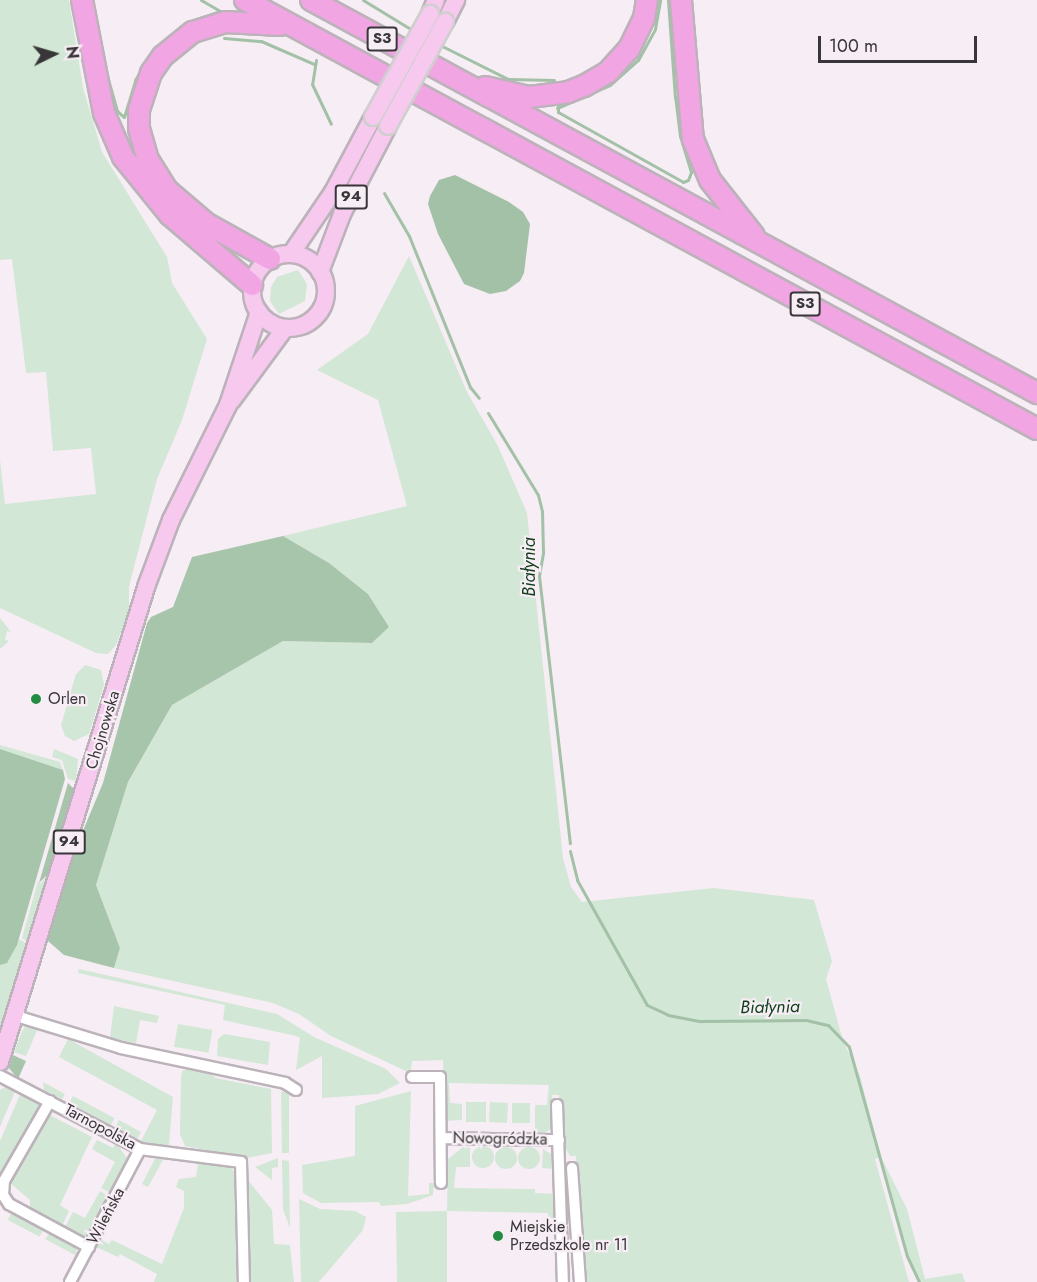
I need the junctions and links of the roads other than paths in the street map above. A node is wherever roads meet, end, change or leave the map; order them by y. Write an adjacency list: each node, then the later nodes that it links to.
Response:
1 (82, 0): 14 (highway)
2 (245, 0): 8 (highway, S3)
3 (311, 0): 9 (highway, S3)
4 (456, 0): 13 (main road, 94, bridge)
5 (647, 0): 9 (highway)
6 (681, 0): 10 (highway)
7 (433, 7): 11 (main road, 94, bridge)
8 (299, 29): 12 (highway); 19 (highway, S3)
9 (454, 77): 10 (highway, S3)
10 (761, 245): 17 (highway, S3)
11 (291, 254): 12 (main road); 13 (main road)
12 (270, 259): 14 (main road)
13 (320, 272): 16 (main road, 94)
14 (252, 285): 15 (main road)
15 (259, 312): 16 (main road); 18 (main road, Chojnowska / 94)
16 (285, 328): 18 (main road, Chojnowska / 94)
17 (1037, 393)
18 (228, 405): 20 (main road, Chojnowska / 94)
19 (1037, 429)
20 (16, 1017): 21 (main road, Chojnowska / 94); 24 (street)
21 (0, 1062)
22 (0, 1076): 25 (street, Tarnopolska)
23 (411, 1077): 27 (street)
24 (296, 1090)
25 (50, 1101): 29 (street, Tarnopolska); 32 (street)
26 (557, 1105): 28 (street)
27 (441, 1138): 28 (street, Nowogródzka); 31 (street)
28 (559, 1140): 35 (street)
29 (140, 1149): 32 (street, Wileńska); 34 (street, Tarnopolska)
30 (572, 1168): 36 (street)
31 (441, 1183)
32 (89, 1247): 33 (street, Wileńska)
33 (70, 1282)
34 (244, 1282)
35 (563, 1282)
36 (580, 1282)

